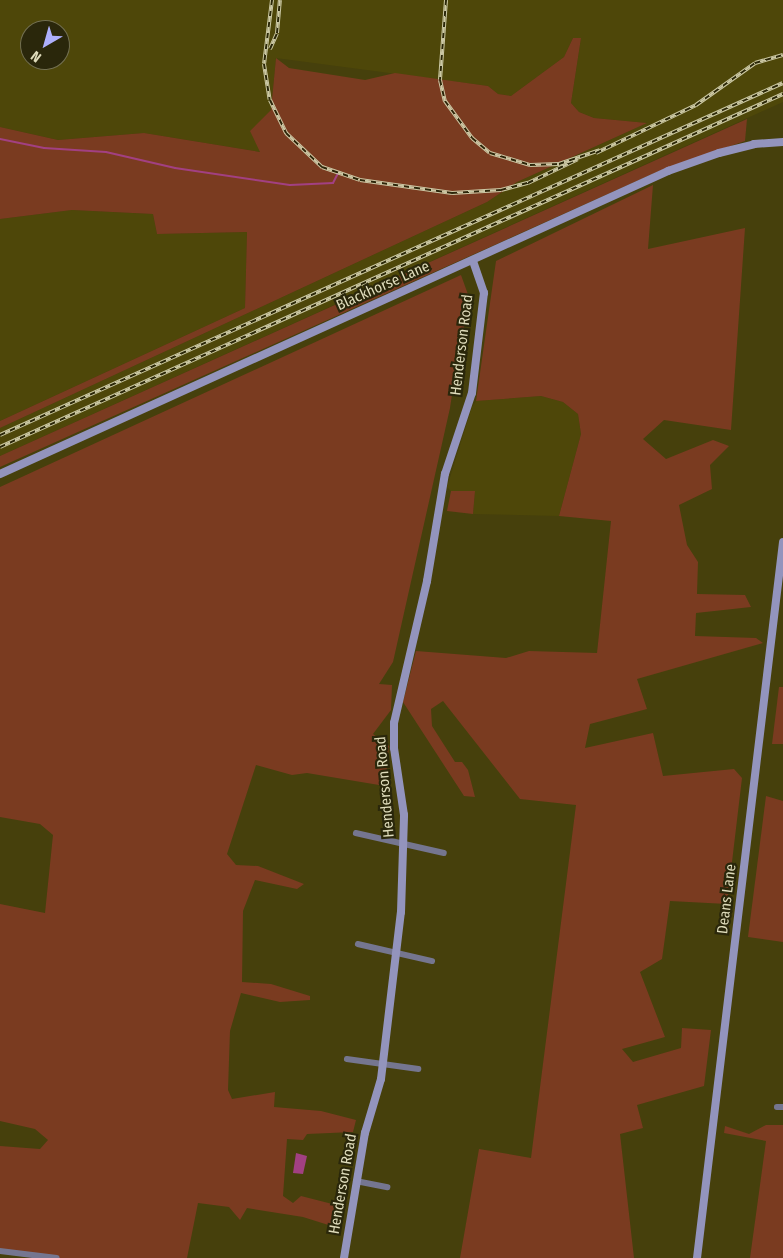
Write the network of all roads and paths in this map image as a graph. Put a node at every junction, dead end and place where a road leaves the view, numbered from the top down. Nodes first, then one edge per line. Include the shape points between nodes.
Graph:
1 (783, 142) edge
2 (473, 261) junction
3 (0, 474) edge
4 (783, 542) edge
5 (356, 833) dead end
6 (404, 844) junction
7 (444, 853) dead end
8 (358, 944) dead end
9 (397, 953) junction
10 (432, 961) dead end
11 (347, 1059) dead end
12 (383, 1064) junction
13 (418, 1069) dead end
14 (356, 1181) junction
15 (387, 1187) dead end
16 (0, 1251) edge
17 (28, 1256) edge
18 (57, 1258) edge
19 (344, 1258) edge
20 (697, 1258) edge

1 - 2 street, Blackhorse Lane via 736,149 668,171
2 - 3 street, Blackhorse Lane
2 - 6 street, Henderson Road via 484,292 472,393 445,474 427,580 393,730
4 - 20 street, Deans Lane
5 - 6 street
6 - 7 street
6 - 9 street, Henderson Road via 404,889
8 - 9 street
9 - 10 street
9 - 12 street, Henderson Road
11 - 12 street
12 - 13 street
12 - 14 street, Henderson Road
14 - 15 street
14 - 19 street, Henderson Road
16 - 17 street
17 - 18 street

